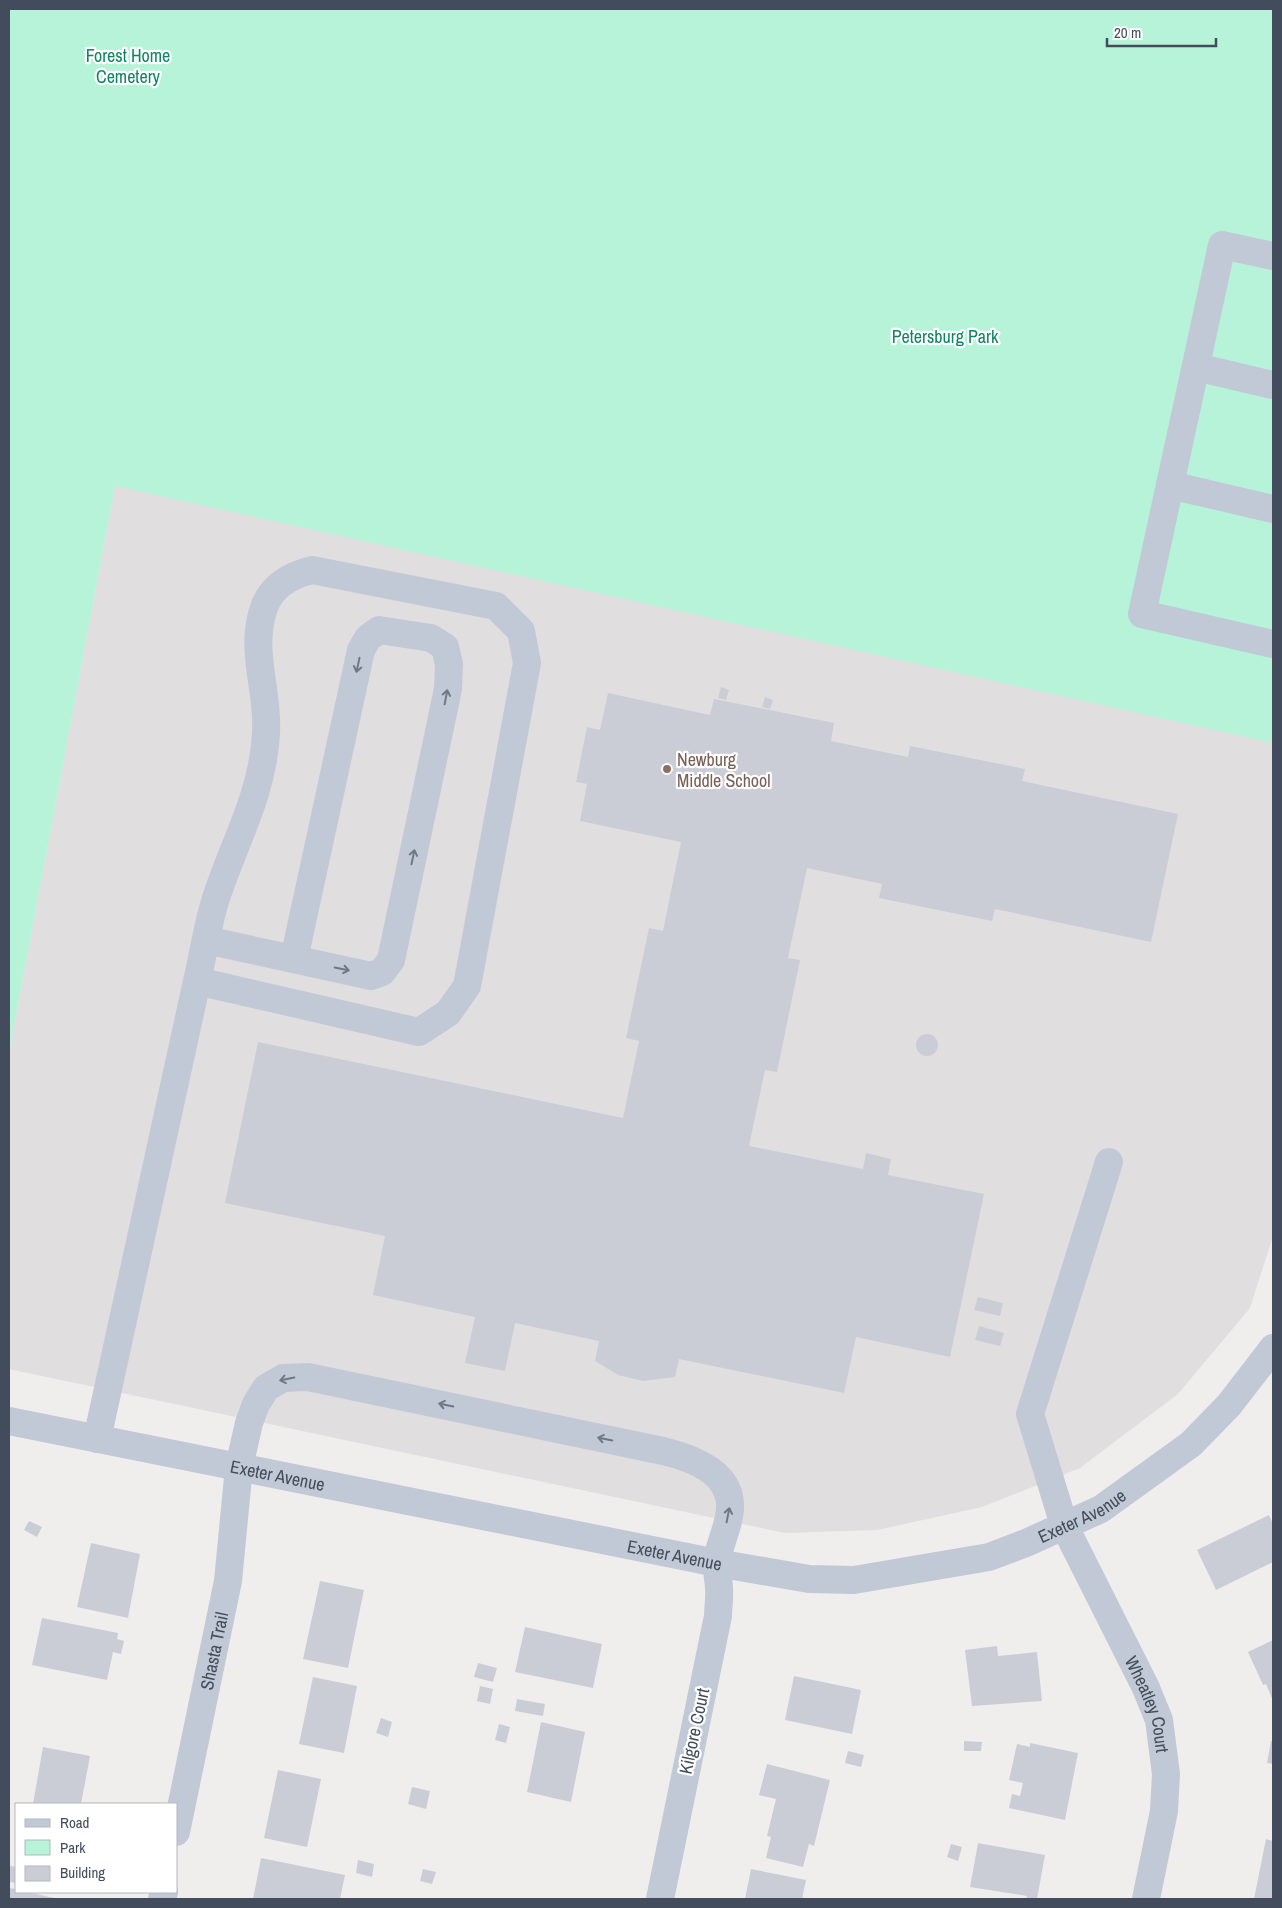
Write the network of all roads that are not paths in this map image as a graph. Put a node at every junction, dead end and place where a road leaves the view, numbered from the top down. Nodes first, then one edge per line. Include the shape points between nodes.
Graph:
1 (1273, 256) edge
2 (1196, 367) junction
3 (1273, 385) edge
4 (1170, 485) junction
5 (1273, 509) edge
6 (1273, 644) edge
7 (206, 940) junction
8 (294, 959) junction
9 (197, 981) junction
10 (1110, 1162) dead end
11 (1273, 1348) edge
12 (9, 1421) edge
13 (97, 1438) junction
14 (239, 1468) junction
15 (1064, 1525) junction
16 (717, 1563) junction
17 (178, 1822) edge
18 (660, 1899) edge
19 (1146, 1899) edge

1 - 2 street via 1222,245
2 - 3 street
2 - 4 street
4 - 5 street
4 - 6 street via 1142,614
7 - 8 street
7 - 9 street
7 - 9 street via 218,893 256,796 266,732 258,628 266,603 277,587 294,575 312,570 496,606 521,631 527,663 467,986 448,1013 420,1032
8 -> 8 street via 371,976 382,972 391,960 448,689 449,664 445,647 431,638 379,630 368,638 362,650
9 - 13 street
10 - 15 street, Wheatley Court via 1030,1414
11 - 15 street, Exeter Avenue via 1229,1405 1191,1444 1101,1509
12 - 13 street, Exeter Avenue
13 - 14 street, Exeter Avenue
14 - 16 street, Exeter Avenue
16 -> 14 street, Shasta Trail via 730,1509 727,1490 703,1465 684,1456 308,1376 283,1378 266,1388 251,1417
14 - 17 street, Shasta Trail via 228,1580
15 - 16 street, Exeter Avenue via 988,1557 854,1580 809,1579
15 - 19 street, Wheatley Court via 1159,1720 1166,1774 1164,1811
16 - 18 street, Kilgore Court via 718,1616

